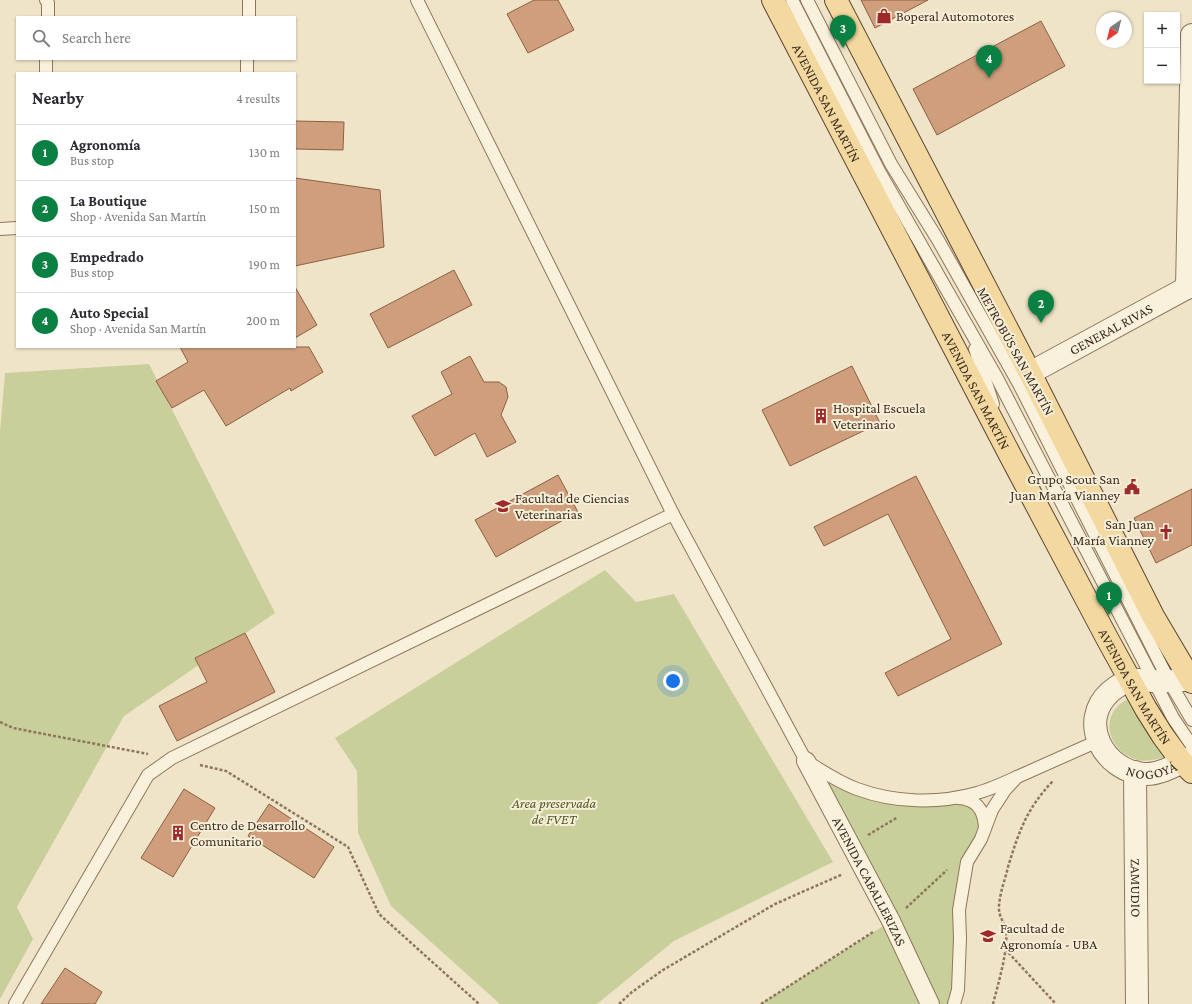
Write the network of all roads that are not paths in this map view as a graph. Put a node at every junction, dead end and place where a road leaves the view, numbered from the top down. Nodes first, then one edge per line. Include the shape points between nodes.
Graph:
1 (46, 0) edge
2 (249, 0) edge
3 (417, 0) edge
4 (773, 0) edge
5 (792, 0) edge
6 (807, 0) edge
7 (836, 0) edge
8 (48, 16) edge
9 (249, 16) edge
10 (1192, 35) edge
11 (46, 60) edge
12 (247, 60) edge
13 (46, 72) edge
14 (247, 72) edge
15 (16, 228) edge
16 (0, 229) edge
17 (1189, 286) edge
18 (967, 325) junction
19 (1030, 373) junction
20 (1010, 455) junction
21 (673, 514) junction
22 (1131, 680) junction
23 (1180, 681) edge
24 (1192, 720) edge
25 (1089, 746) junction
26 (1190, 759) edge
27 (806, 761) junction
28 (1134, 772) junction
29 (1017, 777) junction
30 (957, 798) junction
31 (985, 829) junction
32 (15, 1004) edge
33 (930, 1004) edge
34 (954, 1004) edge
35 (1137, 1004) edge

1 - 8 lane
2 - 9 lane
3 - 21 lane
4 - 20 main road, AVENIDA SAN MARTÍN
5 - 18 lane, METROBÚS SAN MARTÍN via 879,171
6 - 23 lane, METROBÚS SAN MARTÍN via 891,164 938,240 1019,384
7 - 19 main road
10 - 17 street
11 - 13 lane
12 - 14 lane
15 - 16 lane
17 - 19 street, GENERAL RIVAS
18 - 20 lane, METROBÚS SAN MARTÍN
18 - 23 lane, METROBÚS SAN MARTÍN
19 - 23 main road via 1153,616
20 - 22 main road, AVENIDA SAN MARTÍN
21 - 27 lane
21 - 32 lane via 172,758 148,775
22 - 23 street
22 - 25 street via 1115,688 1101,704
22 - 26 main road, AVENIDA SAN MARTÍN via 1163,736
23 - 24 lane, METROBÚS SAN MARTÍN
23 - 26 lane, METROBÚS SAN MARTÍN via 1173,718
25 - 28 street, NOGOYÁ
25 - 29 lane
26 - 28 street, NOGOYÁ via 1166,770 1145,774
27 - 30 lane via 856,789 885,797 910,800
27 - 33 street, AVENIDA CABALLERIZAS via 891,921
28 - 35 street, ZAMUDIO
29 - 30 lane via 978,793
29 - 31 lane via 992,810
30 - 31 lane via 965,798 977,806 982,812
31 - 34 lane via 966,862 959,910 958,990

